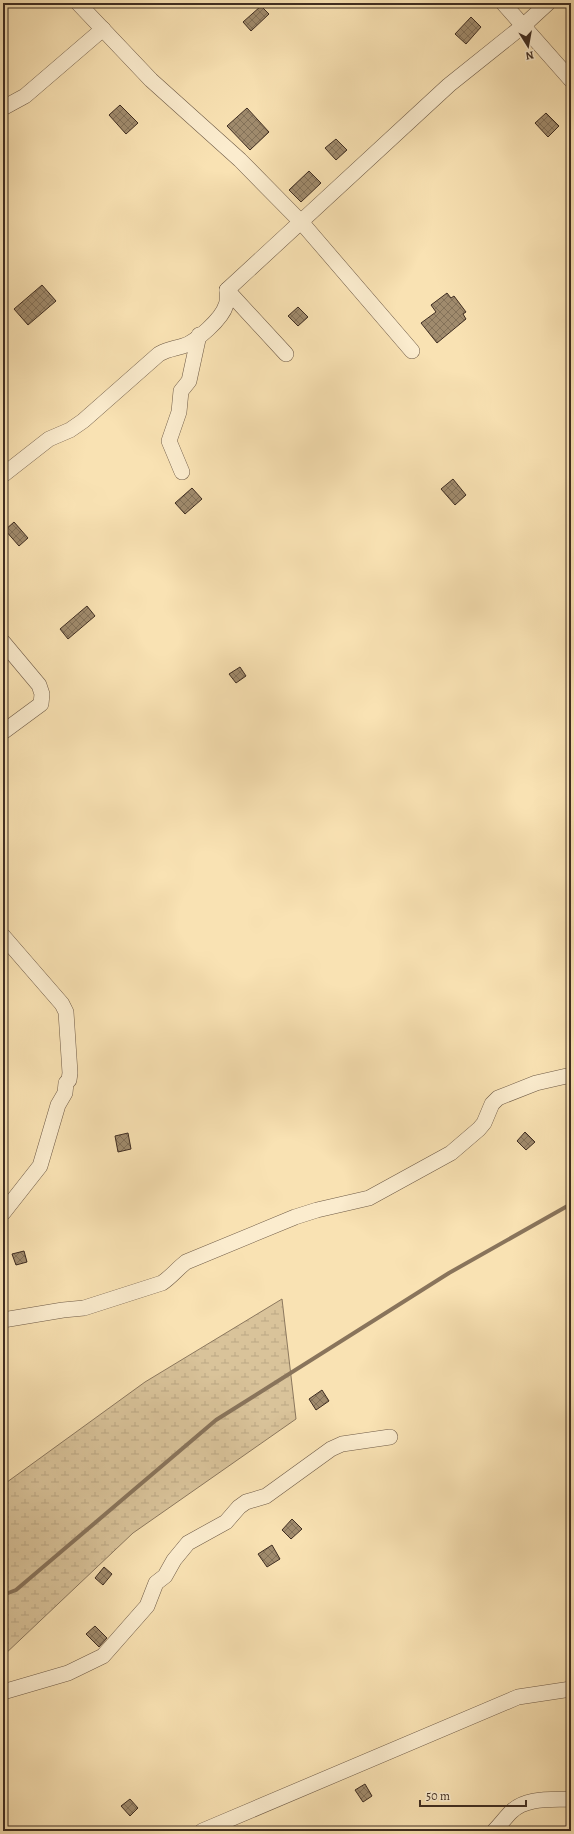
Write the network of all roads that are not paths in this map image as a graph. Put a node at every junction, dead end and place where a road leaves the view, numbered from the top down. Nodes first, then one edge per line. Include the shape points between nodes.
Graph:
1 (78, 3) edge
2 (503, 3) edge
3 (548, 3) edge
4 (524, 25) junction
5 (103, 29) junction
6 (571, 80) edge
7 (3, 108) edge
8 (302, 223) junction
9 (228, 290) junction
10 (199, 335) junction
11 (412, 351) dead end
12 (286, 354) dead end
13 (182, 472) dead end
14 (3, 475) edge
15 (3, 642) edge
16 (3, 732) edge
17 (3, 936) edge
18 (571, 1075) edge
19 (3, 1213) edge
20 (3, 1320) edge
21 (390, 1437) dead end
22 (571, 1689) edge
23 (3, 1692) edge
24 (571, 1799) edge
25 (202, 1831) edge
26 (494, 1831) edge

1 - 5 street
2 - 4 street
3 - 4 street
4 - 6 street
4 - 8 street via 449,85
5 - 7 street via 25,96
5 - 8 street via 151,80 240,160
8 - 9 street
8 - 11 street
9 - 10 street via 226,305 220,317
9 - 12 street
10 - 13 street via 189,381 181,391 169,441
10 - 14 street via 183,346 172,347 159,354 83,421 70,430 49,438
15 - 16 street via 39,685 42,694 41,704
17 - 19 street via 62,1004 66,1012 70,1073 40,1166
18 - 20 street via 536,1083 498,1098 479,1129 451,1153 369,1198 316,1210 215,1250 186,1262 171,1278 162,1283 84,1308
21 - 23 street via 342,1444 331,1449 266,1496 246,1502 226,1522 188,1543 179,1552 165,1576 156,1583 147,1606 103,1656 68,1673
22 - 25 street via 518,1697
24 - 26 street via 521,1804 511,1811

